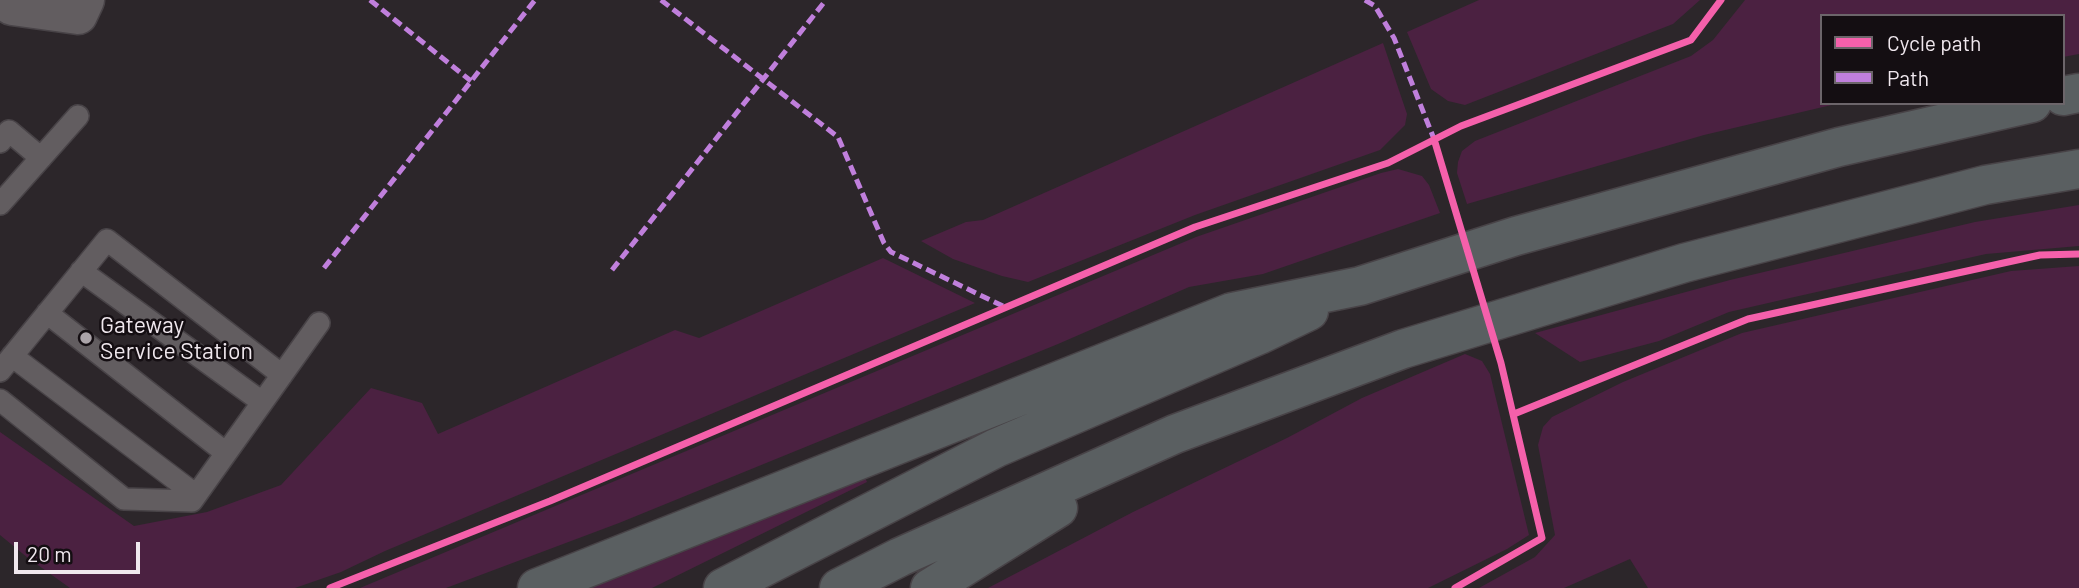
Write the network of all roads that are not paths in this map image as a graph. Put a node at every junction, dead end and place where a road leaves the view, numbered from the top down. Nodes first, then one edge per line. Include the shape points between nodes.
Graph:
1 (5, 0) edge
2 (85, 0) edge
3 (2023, 105) edge
4 (78, 116) dead end
5 (0, 142) edge
6 (41, 158) junction
7 (2079, 169) edge
8 (0, 204) edge
9 (81, 271) junction
10 (1360, 286) junction
11 (47, 313) junction
12 (319, 323) dead end
13 (6, 363) edge
14 (282, 375) junction
15 (0, 400) edge
16 (262, 402) junction
17 (1175, 434) junction
18 (226, 453) junction
19 (196, 495) junction
20 (537, 588) edge
21 (723, 588) edge
22 (839, 588) edge
23 (930, 588) edge

1 - 2 street via 12,6 78,15
3 - 10 highway via 1839,147 1516,236
4 - 6 lane
5 - 6 lane via 9,131
6 - 8 lane
7 - 17 highway via 1985,186 1685,263 1403,349
9 - 11 lane
9 - 14 lane via 107,240
9 - 16 lane
10 - 20 highway via 1232,312
10 - 21 highway via 1259,335 996,447
11 - 13 lane
11 - 18 lane
12 - 14 lane
13 - 19 lane
14 - 16 lane
15 - 19 lane via 124,499 192,501
16 - 18 lane
17 - 22 highway
17 - 23 highway
18 - 19 lane

